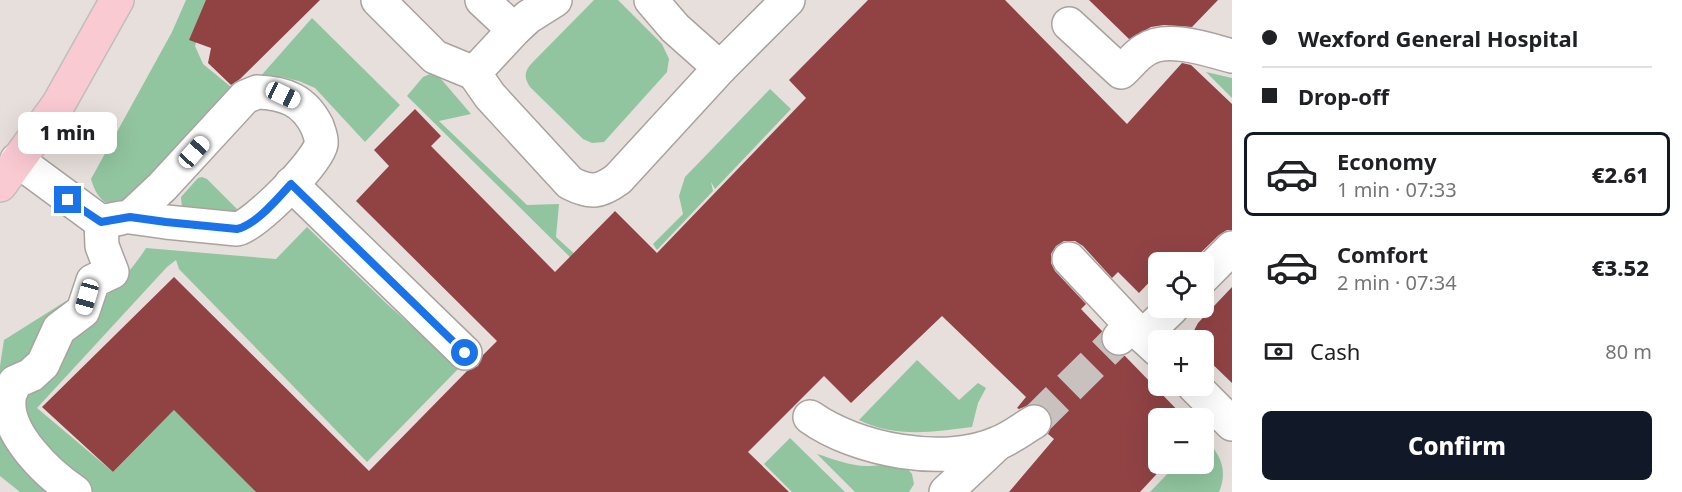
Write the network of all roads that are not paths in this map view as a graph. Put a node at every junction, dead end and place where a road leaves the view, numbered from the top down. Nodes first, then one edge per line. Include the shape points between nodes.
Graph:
1 (117, 0) edge
2 (378, 0) edge
3 (482, 0) edge
4 (555, 0) edge
5 (651, 0) edge
6 (788, 0) edge
7 (1070, 24) dead end
8 (514, 30) junction
9 (1232, 56) edge
10 (720, 68) junction
11 (474, 73) junction
12 (9, 173) edge
13 (291, 184) junction
14 (115, 219) junction
15 (1232, 248) edge
16 (1069, 259) dead end
17 (1214, 266) edge
18 (1160, 318) edge
19 (1138, 337) edge
20 (465, 353) dead end
21 (1204, 396) edge
22 (810, 417) dead end
23 (1034, 422) tunnel mouth
24 (1232, 424) edge
25 (998, 444) junction
26 (75, 492) edge
27 (946, 492) edge

1 - 12 main road via 58,105
2 - 11 lane via 435,57
3 - 8 lane
4 - 8 lane
5 - 10 lane via 675,28
6 - 10 lane
7 - 9 lane via 1121,72 1156,44 1192,46
8 - 11 lane
10 - 11 lane via 618,180 595,190 570,183 490,96
12 - 14 lane
13 - 14 lane via 268,208 237,229
13 - 14 lane via 321,146 320,135 309,111 294,100 256,92 245,97 162,188
13 - 20 lane
14 - 26 lane via 102,246 111,272 93,281 83,311 59,329 43,363 31,375 15,382 8,397 9,413 18,435
15 - 17 lane
16 - 19 lane
18 - 19 lane
21 - 24 lane
22 - 25 lane via 861,443 927,455 961,453
23 - 25 lane
25 - 27 lane

